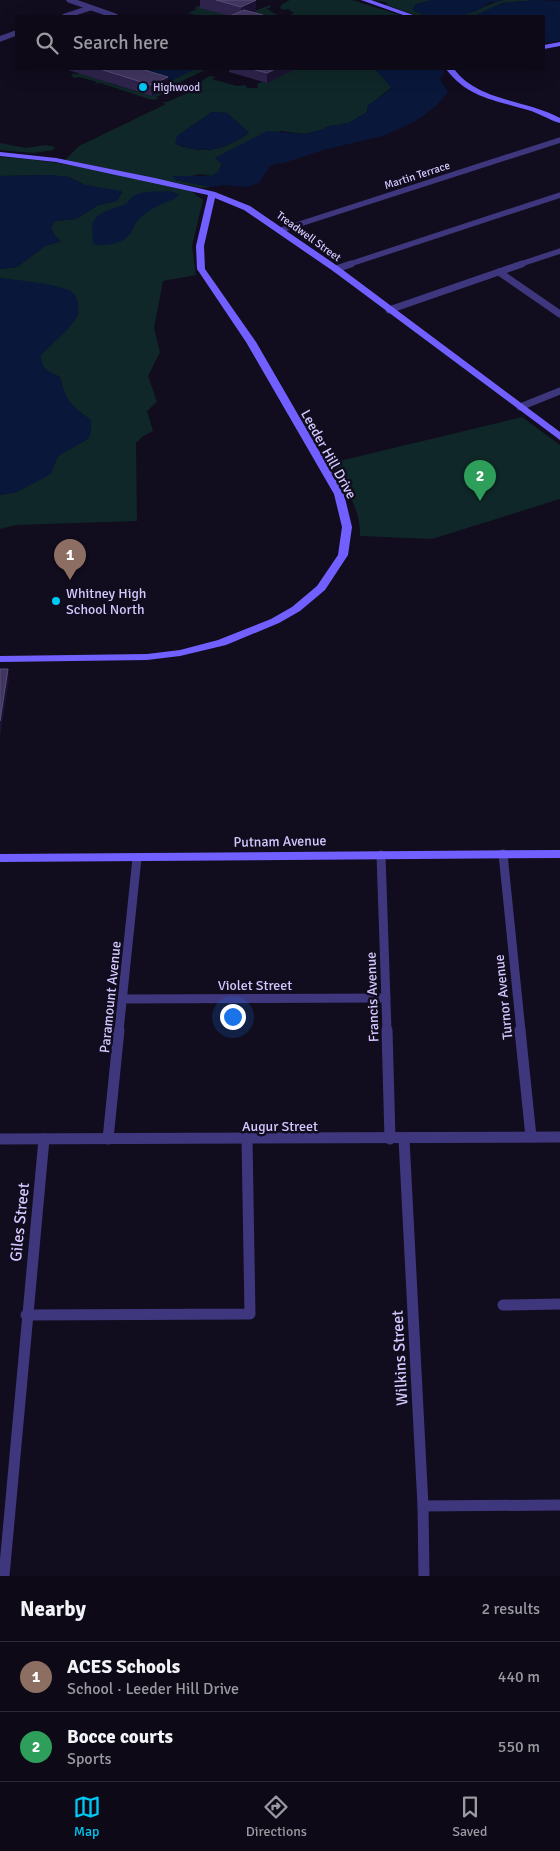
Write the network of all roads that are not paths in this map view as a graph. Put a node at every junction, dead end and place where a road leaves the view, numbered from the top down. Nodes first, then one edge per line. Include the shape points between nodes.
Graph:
1 (69, 0) edge
2 (364, 0) edge
3 (90, 8) junction
4 (68, 15) edge
5 (112, 15) edge
6 (409, 15) edge
7 (15, 33) edge
8 (0, 39) edge
9 (560, 44) edge
10 (545, 47) edge
11 (451, 70) edge
12 (560, 121) edge
13 (560, 140) edge
14 (0, 154) edge
15 (212, 194) junction
16 (560, 195) edge
17 (281, 230) junction
18 (560, 251) edge
19 (336, 269) junction
20 (499, 272) junction
21 (389, 310) junction
22 (560, 314) edge
23 (560, 391) edge
24 (520, 407) junction
25 (560, 437) edge
26 (0, 660) edge
27 (502, 854) junction
28 (560, 854) edge
29 (381, 855) junction
30 (0, 858) edge
31 (137, 858) junction
32 (386, 998) junction
33 (124, 999) junction
34 (560, 1137) edge
35 (531, 1138) junction
36 (0, 1139) edge
37 (44, 1139) junction
38 (108, 1139) junction
39 (390, 1139) junction
40 (404, 1139) junction
41 (247, 1140) junction
42 (560, 1304) edge
43 (503, 1305) dead end
44 (250, 1314) joint
45 (26, 1315) junction
46 (560, 1505) edge
47 (423, 1506) junction
48 (4, 1576) edge
49 (424, 1576) edge

1 - 3 street
2 - 6 street
3 - 4 street
3 - 5 street
7 - 8 street
9 - 10 street
11 - 12 street via 456,80 470,89 545,113
13 - 17 street, Martin Terrace
14 - 15 street, Treadwell Street via 56,160
15 - 17 street, Treadwell Street via 247,208
15 - 26 street, Leeder Hill Drive via 200,246 201,269 251,342 339,494 347,527 343,555 321,588 296,609 222,644 147,657
16 - 19 street
17 - 19 street, Treadwell Street
18 - 20 street
19 - 21 street, Treadwell Street
20 - 21 street
20 - 22 street
21 - 24 street, Treadwell Street
23 - 24 street
24 - 25 street, Treadwell Street
27 - 28 street, Putnam Avenue
27 - 29 street, Putnam Avenue
27 - 35 street, Turnor Avenue
29 - 31 street, Putnam Avenue
29 - 32 street, Francis Avenue
30 - 31 street, Putnam Avenue
31 - 33 street, Paramount Avenue
32 - 33 street, Violet Street
32 - 39 street, Francis Avenue
33 - 38 street, Paramount Avenue
34 - 35 street, Augur Street
35 - 40 street, Augur Street
36 - 37 street, Augur Street
37 - 38 street, Augur Street
37 - 45 street, Giles Street
38 - 41 street, Augur Street
39 - 40 street, Augur Street
39 - 41 street, Augur Street
40 - 47 street, Wilkins Street
41 - 44 street
42 - 43 street
44 - 45 street
45 - 48 street, Giles Street
46 - 47 street
47 - 49 street, Wilkins Street

